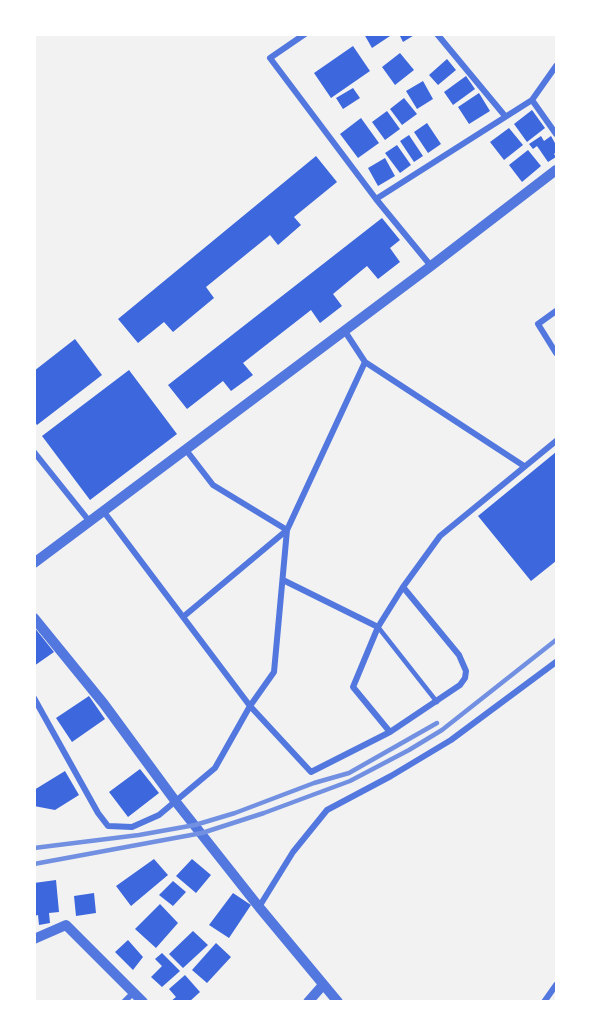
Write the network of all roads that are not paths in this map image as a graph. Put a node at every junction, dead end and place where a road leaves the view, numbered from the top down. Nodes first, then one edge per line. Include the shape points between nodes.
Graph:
1 (305, 34) edge
2 (436, 34) edge
3 (556, 66) edge
4 (532, 100) junction
5 (505, 116) junction
6 (556, 134) edge
7 (556, 170) edge
8 (376, 199) junction
9 (431, 266) junction
10 (556, 311) edge
11 (344, 330) junction
12 (556, 353) edge
13 (365, 362) junction
14 (556, 441) edge
15 (186, 450) junction
16 (34, 452) edge
17 (524, 466) junction
18 (104, 512) junction
19 (90, 522) junction
20 (287, 530) junction
21 (34, 563) edge
22 (283, 580) junction
23 (403, 587) junction
24 (34, 618) edge
25 (183, 618) junction
26 (378, 627) junction
27 (556, 662) edge
28 (34, 698) edge
29 (437, 702) junction
30 (250, 706) junction
31 (390, 732) junction
32 (176, 802) junction
33 (259, 907) junction
34 (34, 939) edge
35 (323, 985) junction
36 (556, 985) edge
37 (134, 992) junction
38 (124, 1002) edge
39 (143, 1002) edge
40 (308, 1002) edge
41 (338, 1002) edge
42 (544, 1002) edge

1 - 8 street via 270,58
2 - 5 street
3 - 4 street
4 - 5 street
4 - 6 street
5 - 8 street
7 - 9 street
8 - 9 street
9 - 11 street
10 - 12 street via 538,324
11 - 13 street
11 - 15 street
13 - 17 street
13 - 20 street
14 - 17 street
15 - 18 street
15 - 20 street via 213,485
16 - 19 street
17 - 23 street via 440,536
18 - 19 street
18 - 25 street
19 - 21 street
20 - 22 street
20 - 25 street
22 - 26 street
22 - 30 street via 274,672
23 - 26 street
23 - 29 street via 459,656 466,671 460,685
24 - 32 street
25 - 30 street
26 - 29 lane
26 - 31 street via 353,687
27 - 33 street via 451,740 327,810 293,852
28 - 32 street via 108,826 132,827
29 - 31 street
30 - 31 street via 311,772
30 - 32 street via 215,768
32 - 33 street
33 - 35 street
34 - 37 street via 66,925
35 - 40 street
35 - 41 street
36 - 42 street
37 - 38 street
37 - 39 street

